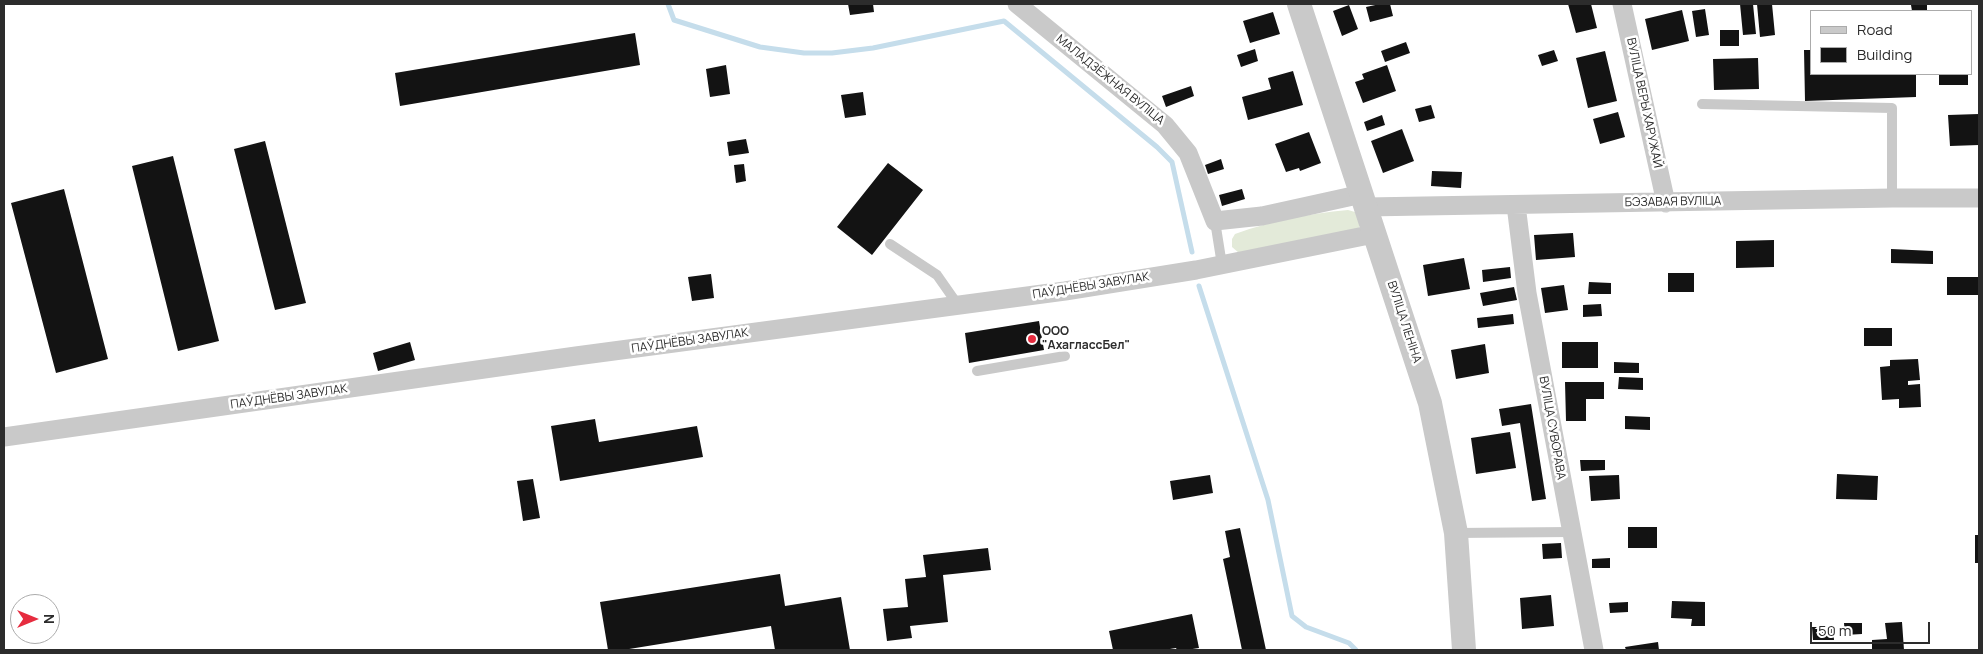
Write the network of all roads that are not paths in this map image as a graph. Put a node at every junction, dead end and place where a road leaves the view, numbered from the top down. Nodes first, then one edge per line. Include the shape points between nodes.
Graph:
1 (1017, 4) edge
2 (1299, 4) edge
3 (1622, 4) edge
4 (1702, 104) dead end
5 (1892, 198) junction
6 (1979, 198) edge
7 (1364, 200) junction
8 (1666, 203) junction
9 (1516, 205) junction
10 (1215, 221) junction
11 (1374, 234) junction
12 (890, 244) dead end
13 (1222, 265) junction
14 (958, 305) junction
15 (1065, 356) dead end
16 (977, 371) dead end
17 (4, 437) edge
18 (1570, 532) junction
19 (1456, 533) junction
20 (1464, 650) edge
21 (1594, 650) edge

1 - 10 street, МАЛАДЗЁЖНАЯ ВУЛІЦА via 1164,125 1188,153
2 - 7 street, ВУЛІЦА ЛЕНІНА
3 - 8 street, ВУЛІЦА ВЕРЫ ХАРУЖАЙ
4 - 5 lane via 1892,108
5 - 6 street, БЭЗАВАЯ ВУЛІЦА
5 - 8 street, БЭЗАВАЯ ВУЛІЦА
7 - 9 street, БЭЗАВАЯ ВУЛІЦА
7 - 10 street
7 - 11 street, ВУЛІЦА ЛЕНІНА
8 - 9 street, БЭЗАВАЯ ВУЛІЦА
9 - 18 street, ВУЛІЦА СУВОРАВА via 1527,293
10 - 13 lane
11 - 13 street, ПАЎДНЁВЫ ЗАВУЛАК
11 - 19 street, ВУЛІЦА ЛЕНІНА via 1430,402
12 - 14 lane via 937,275
13 - 14 street, ПАЎДНЁВЫ ЗАВУЛАК
14 - 17 street, ПАЎДНЁВЫ ЗАВУЛАК
15 - 16 lane
18 - 19 lane
18 - 21 street, ВУЛІЦА СУВОРАВА
19 - 20 street, ВУЛІЦА ЛЕНІНА

